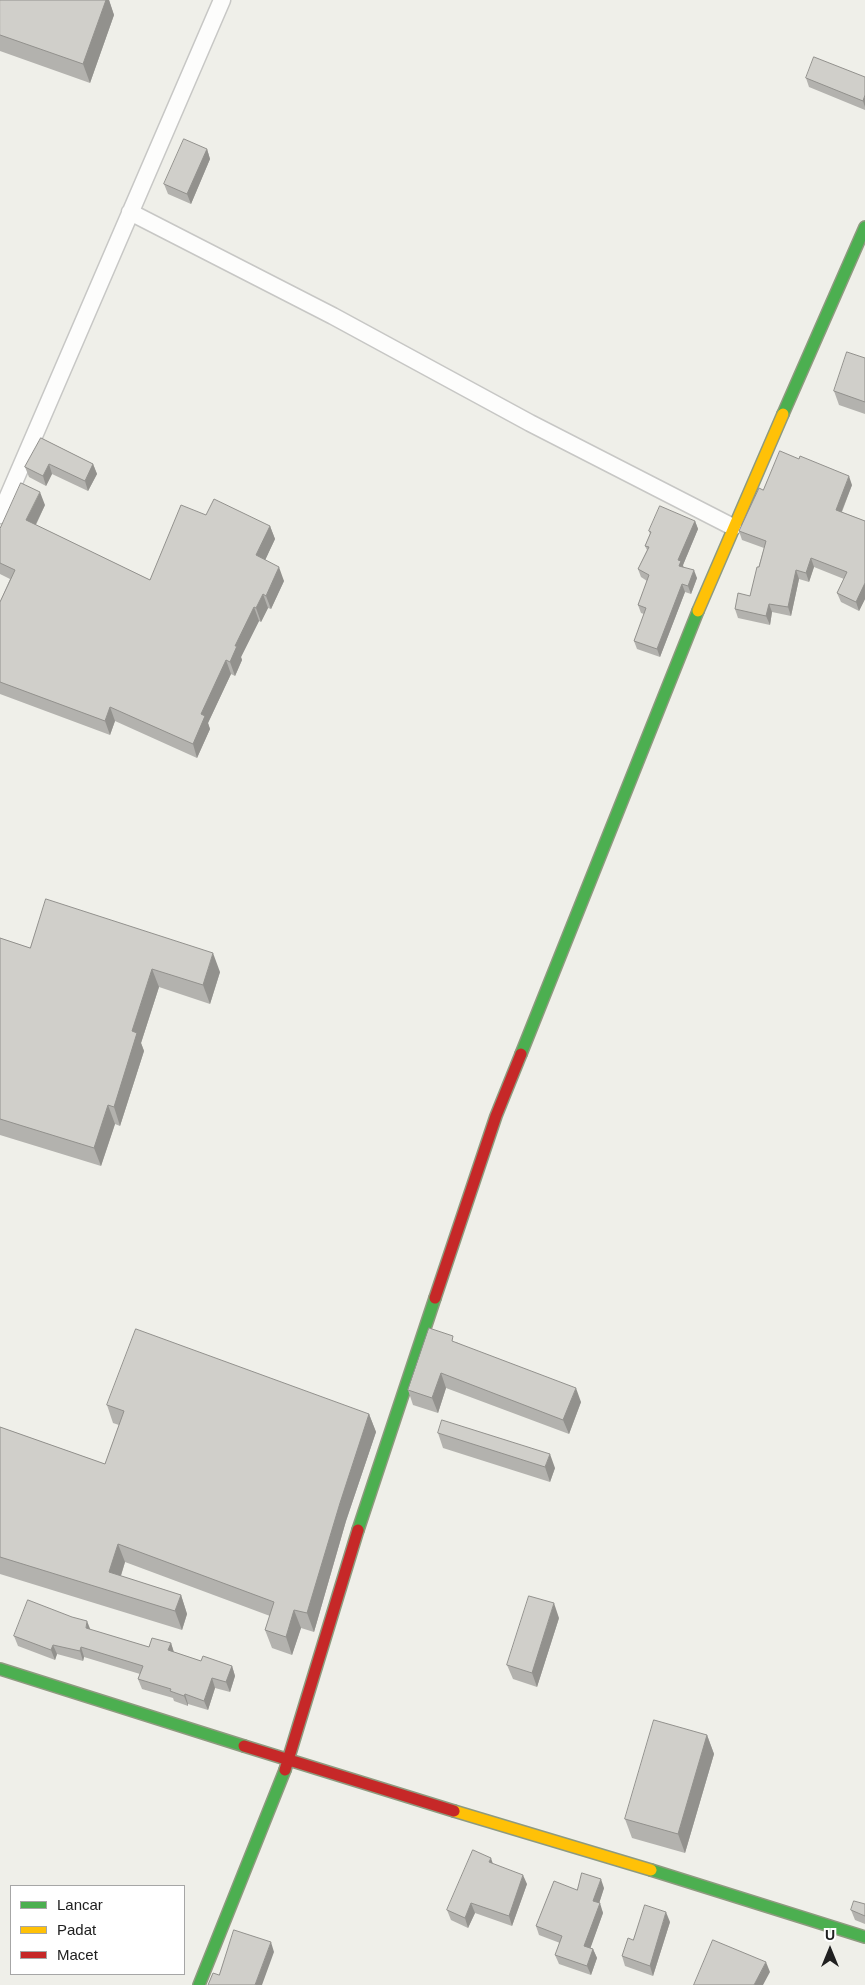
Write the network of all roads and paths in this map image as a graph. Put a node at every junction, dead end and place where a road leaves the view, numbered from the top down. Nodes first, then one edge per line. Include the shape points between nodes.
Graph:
1 (222, 0) edge
2 (130, 212) junction
3 (865, 227) edge
4 (0, 515) edge
5 (734, 527) junction
6 (0, 1669) edge
7 (288, 1760) junction
8 (865, 1937) edge
9 (199, 1985) edge

1 - 2 street
2 - 4 street
2 - 5 street
3 - 5 street
5 - 7 street via 496,1116 359,1525
6 - 7 street
7 - 8 street
7 - 9 street

